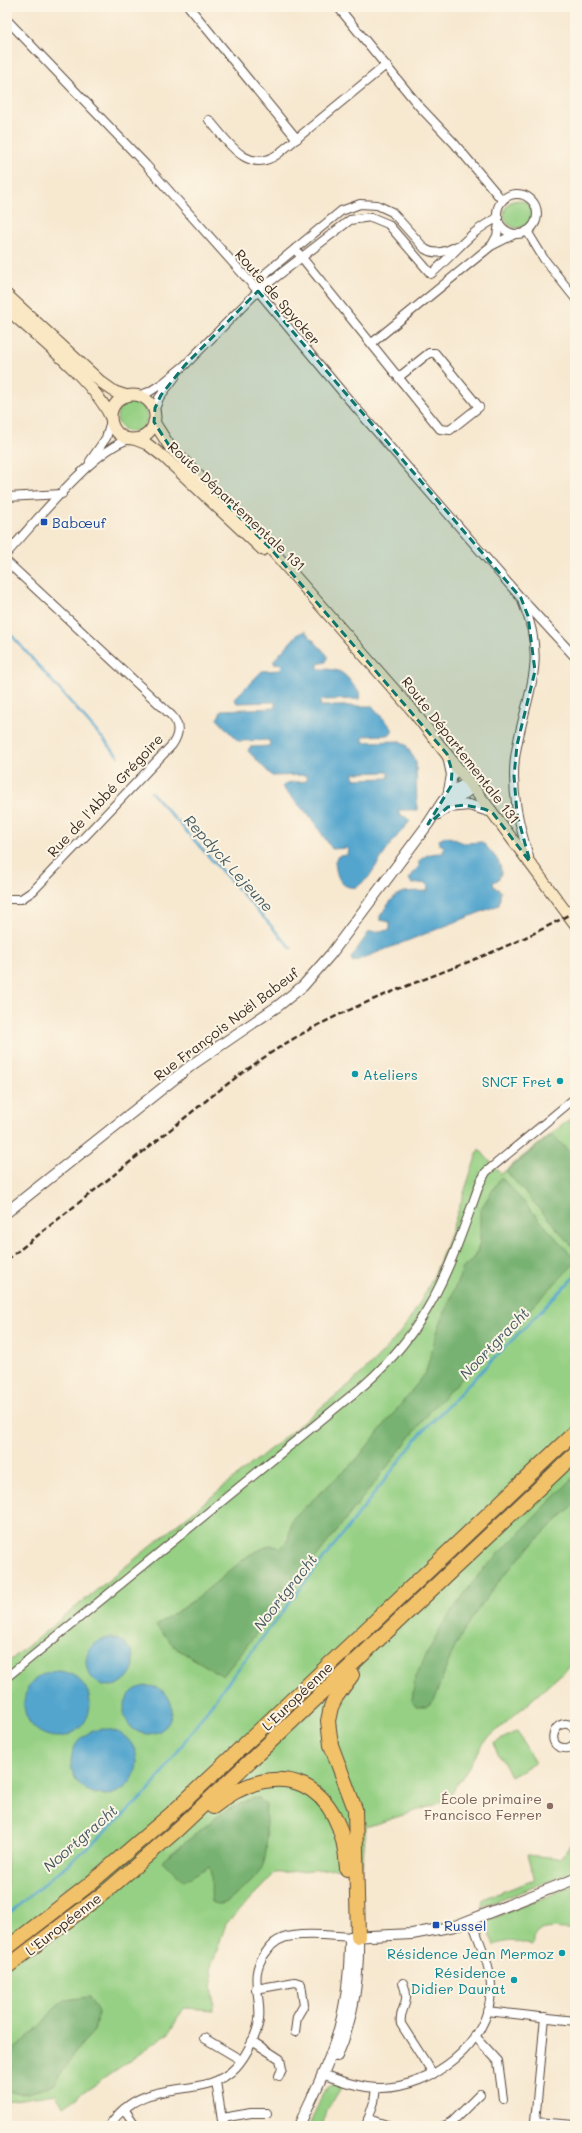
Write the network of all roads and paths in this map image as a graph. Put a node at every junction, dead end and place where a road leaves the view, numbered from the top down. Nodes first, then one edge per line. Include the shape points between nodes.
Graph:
1 (189, 7) edge
2 (338, 7) edge
3 (7, 20) edge
4 (386, 65) junction
5 (209, 120) dead end
6 (297, 139) junction
7 (502, 200) junction
8 (498, 221) junction
9 (527, 231) junction
10 (516, 234) junction
11 (461, 244) junction
12 (492, 246) junction
13 (295, 249) junction
14 (302, 257) junction
15 (258, 291) junction
16 (7, 295) edge
17 (575, 298) edge
18 (7, 309) edge
19 (372, 343) junction
20 (185, 365) junction
21 (399, 377) junction
22 (132, 396) junction
23 (154, 417) junction
24 (111, 419) junction
25 (132, 439) junction
26 (83, 471) junction
27 (62, 494) junction
28 (7, 497) edge
29 (7, 553) edge
30 (7, 562) edge
31 (521, 598) junction
32 (315, 600) junction
33 (575, 657) edge
34 (447, 754) junction
35 (471, 785) junction
36 (448, 796) junction
37 (443, 809) junction
38 (492, 812) junction
39 (428, 824) junction
40 (530, 862) junction
41 (7, 899) edge
42 (575, 924) edge
43 (575, 1098) edge
44 (7, 1212) edge
45 (575, 1432) edge
46 (575, 1455) edge
47 (448, 1575) junction
48 (7, 1677) edge
49 (575, 1729) edge
50 (575, 1743) edge
51 (575, 1879) edge
52 (120, 1880) junction
53 (67, 1921) junction
54 (472, 1921) junction
55 (354, 1937) junction
56 (7, 1948) edge
57 (7, 1967) edge
58 (7, 1976) edge
59 (403, 1983) dead end
60 (256, 1989) junction
61 (487, 2012) junction
62 (545, 2017) junction
63 (575, 2021) edge
64 (295, 2032) dead end
65 (475, 2036) junction
66 (204, 2038) dead end
67 (252, 2041) junction
68 (241, 2060) junction
69 (433, 2074) junction
70 (325, 2075) junction
71 (279, 2076) dead end
72 (216, 2082) junction
73 (376, 2088) junction
74 (480, 2094) dead end
75 (502, 2099) dead end
76 (124, 2109) junction
77 (267, 2113) dead end
78 (223, 2122) edge
79 (367, 2123) edge
80 (536, 2124) edge
81 (575, 2125) edge
82 (109, 2126) edge
83 (136, 2126) edge
84 (298, 2126) edge
85 (306, 2126) edge
86 (390, 2126) edge
87 (444, 2126) edge

1 - 6 street
2 - 4 street
3 - 15 street, Route de Spycker via 136,154
4 - 6 street
4 - 7 street
5 - 6 street via 252,162 272,158
7 - 8 street via 497,210
7 - 9 street via 518,193 533,201 537,209 537,218
8 - 10 street via 505,230
8 - 11 street via 484,225
8 - 12 street via 497,236
9 - 10 street
9 - 17 street via 544,260
10 - 12 street
11 - 13 street via 445,251 430,252 395,214 381,206 365,204 341,211
11 - 14 street via 431,274 392,226 376,218 362,217 347,221
12 - 19 street
13 - 14 street
13 - 15 street via 265,274
14 - 15 street
14 - 19 street
15 - 20 street
15 - 31 street, Route de Spycker
16 - 22 main road via 101,382 115,392
18 - 24 main road via 91,388
19 - 21 street
20 - 22 street via 156,388
20 - 23 street via 159,398
21 - 21 street via 410,394 442,430 450,430 478,407 433,352
22 - 23 main road via 148,401
22 - 24 main road via 116,402
23 - 25 main road via 147,434
23 - 32 main road, Route Départementale 131 via 170,447 265,542
24 - 25 main road via 116,433
24 - 26 street via 106,438
25 - 26 street via 112,447
25 - 32 main road, Route Départementale 131 via 147,444 164,456
26 - 27 street
27 - 28 street
27 - 29 street
30 - 41 street, Rue de l'Abbé Grégoire via 172,716 178,729 172,745 33,891 21,899
31 - 33 street, Route de Spycker
31 - 40 street, Route de Spycker via 530,622 535,666 516,752 514,789 518,820
32 - 34 main road, Route Départementale 131
34 - 35 main road, Route Départementale 131
34 - 36 street, Rue François Noël Babeuf via 452,775
35 - 36 street, Rue François Noël Babeuf
35 - 37 street, Rue François Noël Babeuf
35 - 38 main road, Route Départementale 131
36 - 39 street, Rue François Noël Babeuf
37 - 38 street via 464,805
37 - 39 street, Rue François Noël Babeuf
38 - 40 main road, Route Départementale 131
39 - 44 street, Rue François Noël Babeuf via 331,954 303,986 193,1064
40 - 42 main road, Route Départementale 131
43 - 48 street via 486,1172 433,1301 408,1339 386,1365 364,1386
45 - 56 highway, L'Européenne via 171,1814 86,1887
46 - 47 highway, L'Européenne
47 - 52 highway, L'Européenne via 232,1780
47 - 55 highway via 349,1679 336,1697 330,1712 330,1739 355,1809
49 - 50 street via 567,1724 560,1725 555,1729 553,1736 556,1744 562,1748 569,1748
51 - 54 street
52 - 53 highway, L'Européenne
52 - 55 highway via 177,1839 212,1807 233,1793 265,1780 295,1782 310,1788 325,1801 342,1830
53 - 57 highway, L'Européenne
53 - 58 highway
54 - 55 street via 424,1933
54 - 61 street via 490,1978 491,1995
55 - 60 street via 298,1935 278,1941 267,1950 258,1964
55 - 70 street via 359,1969 354,2004 346,2035
59 - 69 street via 407,1999 400,2016 401,2024
60 - 64 street via 295,1982 301,1984 304,2006 297,2017
60 - 67 street via 259,2020
61 - 62 street
61 - 65 street
62 - 63 street
62 - 80 street
65 - 69 street via 460,2055
65 - 75 street via 497,2058
66 - 68 street
67 - 68 street
67 - 71 street via 280,2059 282,2069
68 - 72 street via 228,2075
69 - 73 street via 402,2086
70 - 73 street
70 - 84 street
70 - 85 street
72 - 76 street via 156,2092
72 - 78 street
73 - 79 street
74 - 87 street via 452,2122
76 - 82 street
76 - 83 street
77 - 78 street via 251,2113
79 - 86 street
80 - 81 street

